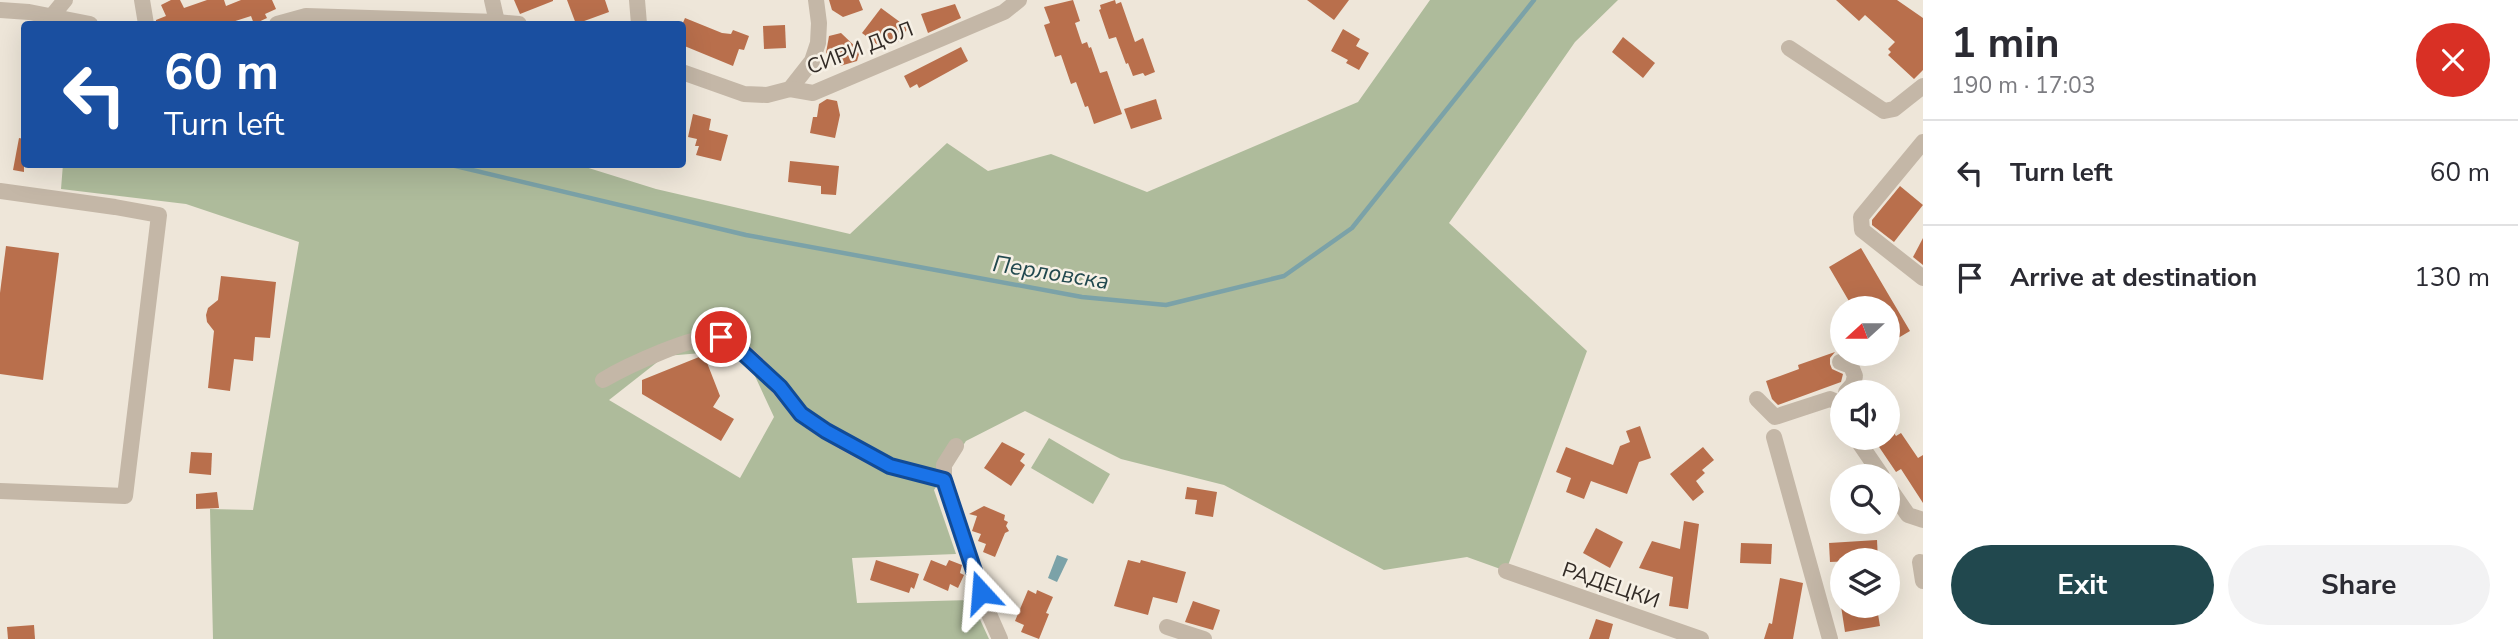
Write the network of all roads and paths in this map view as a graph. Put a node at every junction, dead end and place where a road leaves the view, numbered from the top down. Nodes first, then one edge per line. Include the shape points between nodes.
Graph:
1 (65, 0) edge
2 (142, 0) edge
3 (492, 0) edge
4 (637, 0) edge
5 (816, 0) edge
6 (1019, 0) edge
7 (306, 8) edge
8 (0, 10) edge
9 (51, 17) junction
10 (73, 21) edge
11 (146, 21) edge
12 (282, 21) edge
13 (482, 21) edge
14 (496, 21) edge
15 (639, 21) edge
16 (1789, 48) dead end
17 (686, 73) edge
18 (1923, 86) edge
19 (790, 89) junction
20 (1923, 142) edge
21 (0, 191) edge
22 (1923, 278) edge
23 (603, 380) dead end
24 (1757, 399) dead end
25 (1830, 399) edge
26 (1774, 437) dead end
27 (956, 446) dead end
28 (944, 480) junction
29 (0, 491) edge
30 (1900, 503) edge
31 (1923, 520) edge
32 (1920, 562) dead end
33 (1506, 571) dead end
34 (1923, 582) edge
35 (1167, 627) dead end
36 (1000, 639) edge
37 (1204, 639) edge
38 (1701, 639) edge
39 (1830, 639) edge

1 - 9 street
2 - 11 street
3 - 14 street
4 - 15 street
5 - 19 street via 818,43 812,61
6 - 19 street, СИРИ ДОЛ via 1004,12 813,93
7 - 12 street
7 - 13 street
8 - 9 street
9 - 10 street
16 - 18 street via 1884,111 1894,109
17 - 19 street, СИРИ ДОЛ via 744,94
20 - 22 street via 1861,217 1862,230
21 - 29 street via 159,215 125,496
23 - 28 street via 623,367 700,338 721,337 780,387 801,414 826,431 890,466
24 - 25 street via 1775,417
26 - 39 street
27 - 28 street via 944,465
28 - 36 street
30 - 31 street via 1908,515
32 - 34 street
33 - 38 street, РАДЕЦКИ
35 - 37 street

